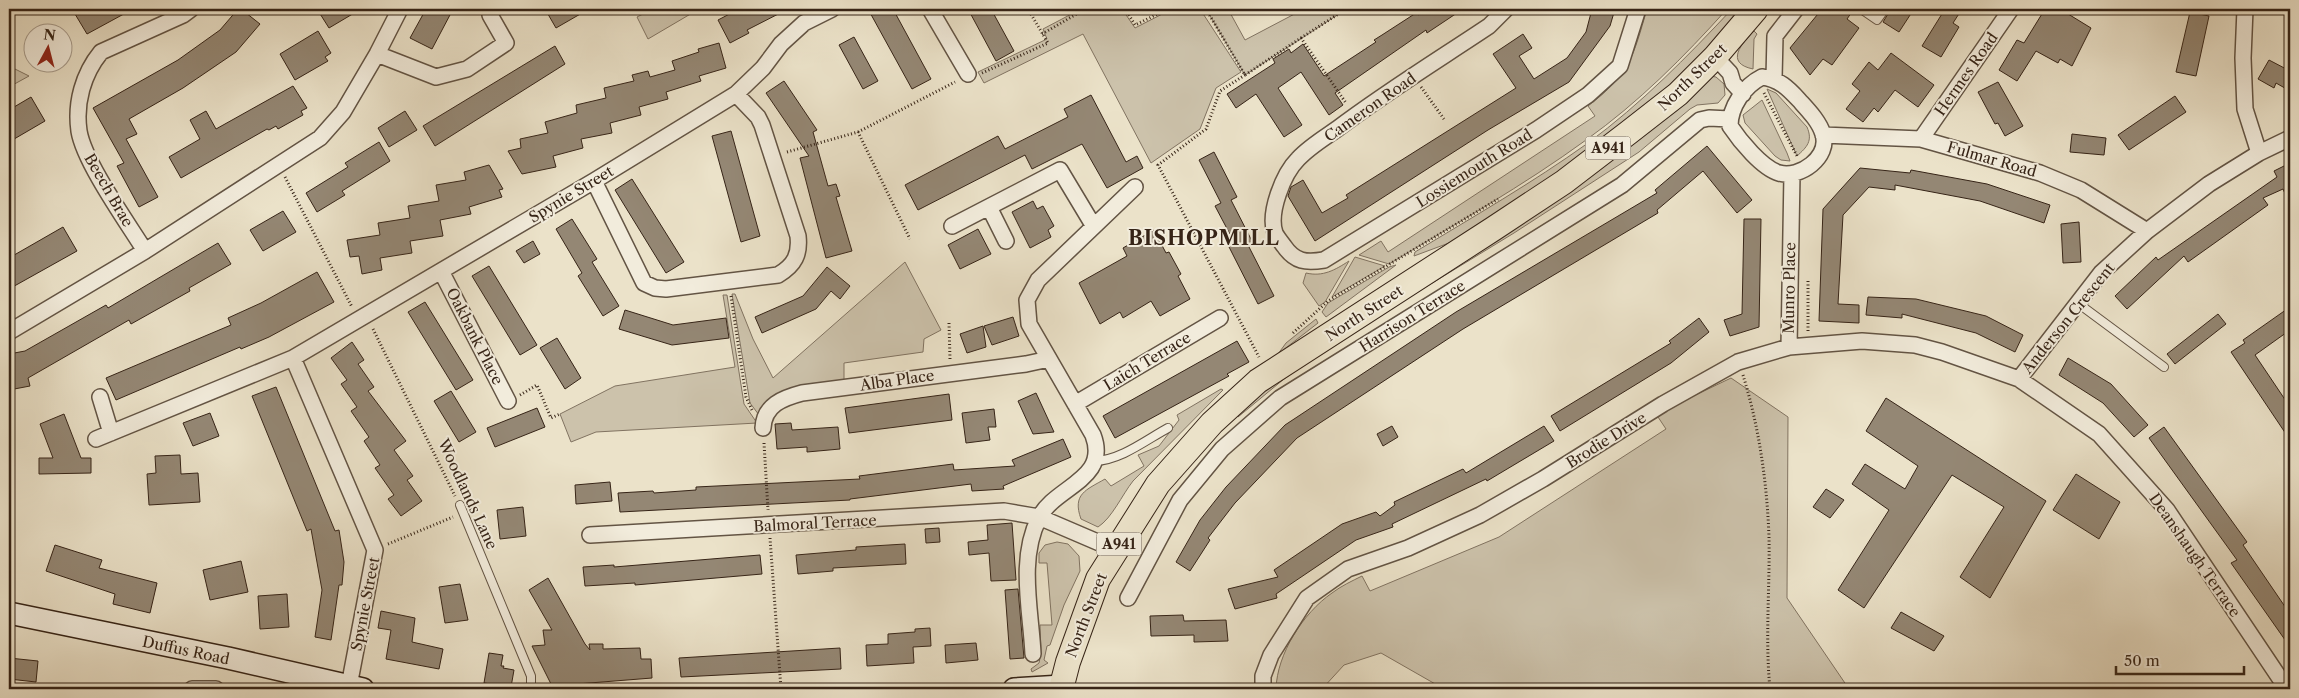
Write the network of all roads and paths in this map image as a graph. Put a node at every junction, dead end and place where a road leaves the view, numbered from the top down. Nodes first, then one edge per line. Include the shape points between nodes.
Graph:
1 (190, 9) edge
2 (400, 9) edge
3 (832, 9) edge
4 (930, 9) edge
5 (1028, 9) edge
6 (1084, 9) edge
7 (1125, 9) edge
8 (1168, 9) edge
9 (1206, 9) edge
10 (1346, 9) edge
11 (1506, 9) edge
12 (1638, 9) edge
13 (1756, 9) edge
14 (1796, 9) edge
15 (1861, 9) edge
16 (1885, 9) edge
17 (2011, 9) edge
18 (2245, 9) edge
19 (490, 15) dead end
20 (1042, 34) junction
21 (1301, 38) junction
22 (377, 54) junction
23 (1723, 65) junction
24 (968, 74) junction
25 (1245, 75) junction
26 (1413, 76) junction
27 (1757, 84) junction
28 (1220, 91) dead end
29 (736, 94) junction
30 (1355, 115) junction
31 (1730, 118) junction
32 (1444, 119) dead end
33 (858, 132) junction
34 (1823, 135) junction
35 (2290, 138) edge
36 (1921, 139) junction
37 (2258, 152) junction
38 (772, 157) junction
39 (278, 165) junction
40 (1793, 173) junction
41 (594, 181) junction
42 (1135, 187) dead end
43 (989, 207) junction
44 (1093, 225) junction
45 (952, 226) dead end
46 (2147, 230) junction
47 (1275, 233) joint
48 (910, 239) dead end
49 (1006, 241) dead end
50 (145, 251) junction
51 (441, 271) junction
52 (1808, 277) dead end
53 (728, 281) junction
54 (2078, 304) junction
55 (362, 317) junction
56 (1220, 318) dead end
57 (949, 323) dead end
58 (9, 332) edge
59 (1808, 344) junction
60 (1789, 347) junction
61 (293, 358) junction
62 (1049, 359) junction
63 (2164, 367) dead end
64 (1741, 370) dead end
65 (950, 373) junction
66 (2019, 379) junction
67 (100, 397) dead end
68 (508, 401) joint
69 (1074, 404) junction
70 (560, 414) dead end
71 (763, 424) junction
72 (1168, 428) dead end
73 (111, 433) junction
74 (96, 439) dead end
75 (1095, 460) junction
76 (461, 509) junction
77 (1039, 517) junction
78 (769, 526) junction
79 (590, 535) dead end
80 (375, 550) junction
81 (1116, 550) junction
82 (1128, 598) dead end
83 (9, 613) edge
84 (1034, 654) dead end
85 (356, 688) edge
86 (1061, 688) edge
87 (192, 689) edge
88 (216, 689) edge
89 (531, 689) edge
90 (781, 689) edge
91 (1014, 689) edge
92 (1263, 689) edge
93 (1770, 689) edge
94 (2287, 689) edge

1 - 50 street, Beech Brae via 101,52 92,63 78,105 79,132 90,162
2 - 22 street
3 - 29 street, Spynie Street via 804,23
4 - 24 street
5 - 20 path
6 - 20 path
7 - 8 path via 1135,25
9 - 25 path
10 - 21 path
11 - 26 street, Cameron Road via 1489,26
12 - 47 street, Lossiemouth Road via 1620,66 1588,95 1536,130 1324,260 1308,263 1296,258
13 - 23 main road, North Street / A941
14 - 27 street via 1775,36
15 - 16 lane via 1877,20
17 - 36 street, Hermes Road
18 - 37 street via 2242,58 2245,109
19 - 22 street via 506,43 467,69 436,77
20 - 24 path via 1048,43 972,78
21 - 25 path
21 - 30 path
22 - 39 street via 343,112 320,138
23 - 27 street via 1733,83
23 - 81 main road, North Street / A941 via 1678,94 1564,182 1258,380 1212,423 1158,484
24 - 33 path
25 - 28 path
26 - 30 street, Cameron Road
26 - 32 path
27 - 31 street via 1735,104
27 - 34 street via 1789,89 1816,120
27 - 40 path via 1764,94
29 - 38 street via 758,117
29 - 41 street, Spynie Street
30 - 47 street, Cameron Road via 1297,159 1281,183 1276,201
31 - 40 street via 1730,126 1736,135 1766,166
31 - 82 street, Harrison Terrace via 1700,120 1622,185 1280,398 1222,449 1180,500
33 - 38 path
33 - 48 path
34 - 36 street, Fulmar Road
34 - 40 street via 1822,152 1815,161
35 - 37 street, Anderson Crescent
36 - 46 street, Fulmar Road via 2040,173 2081,190
37 - 46 street, Anderson Crescent
38 - 53 street via 798,236 796,258 790,268 778,274
39 - 50 street
39 - 55 path, Woodlands Lane
40 - 60 street, Munro Place
41 - 51 street, Spynie Street
41 - 53 street via 644,283 666,289
42 - 44 street
43 - 44 street via 1060,170
43 - 45 street
43 - 49 street
44 - 62 street via 1038,280 1027,300 1029,324
46 - 54 street, Anderson Crescent via 2101,273
50 - 58 street
51 - 55 street, Spynie Street
51 - 68 street, Oakbank Place
52 - 59 path
53 - 71 path via 746,397 748,405
54 - 63 lane
54 - 66 street, Anderson Crescent
55 - 61 street, Spynie Street
55 - 76 path, Woodlands Lane
56 - 69 street, Laich Terrace
57 - 65 path
59 - 60 street, Brodie Drive
59 - 66 street, Brodie Drive via 1862,341 1915,345 1968,359
60 - 92 street, Brodie Drive via 1738,362 1480,515 1408,548 1348,569 1307,598 1271,655 1263,676
61 - 73 street, Spynie Street
61 - 80 street, Spynie Street
62 - 65 street, Alba Place
62 - 69 street
64 - 93 path via 1755,413 1765,485
65 - 71 street, Alba Place via 802,393 781,399 769,410
66 - 94 street, Deanshaugh Terrace via 2100,434 2167,510
67 - 73 street
68 - 70 path via 537,385 551,418
69 - 75 street via 1096,444
71 - 78 path
72 - 75 lane via 1118,456
73 - 74 street, Spynie Street
75 - 77 street via 1080,481
76 - 80 path
76 - 89 lane, Woodlands Lane via 531,676
77 - 78 street, Balmoral Terrace via 1004,511
77 - 81 street, Balmoral Terrace
77 - 84 street via 1027,564
78 - 79 street, Balmoral Terrace
78 - 90 path
80 - 85 street, Spynie Street
81 - 86 main road, North Street / A941 via 1085,611
83 - 85 main road, Duffus Road
86 - 91 main road
87 - 88 street

